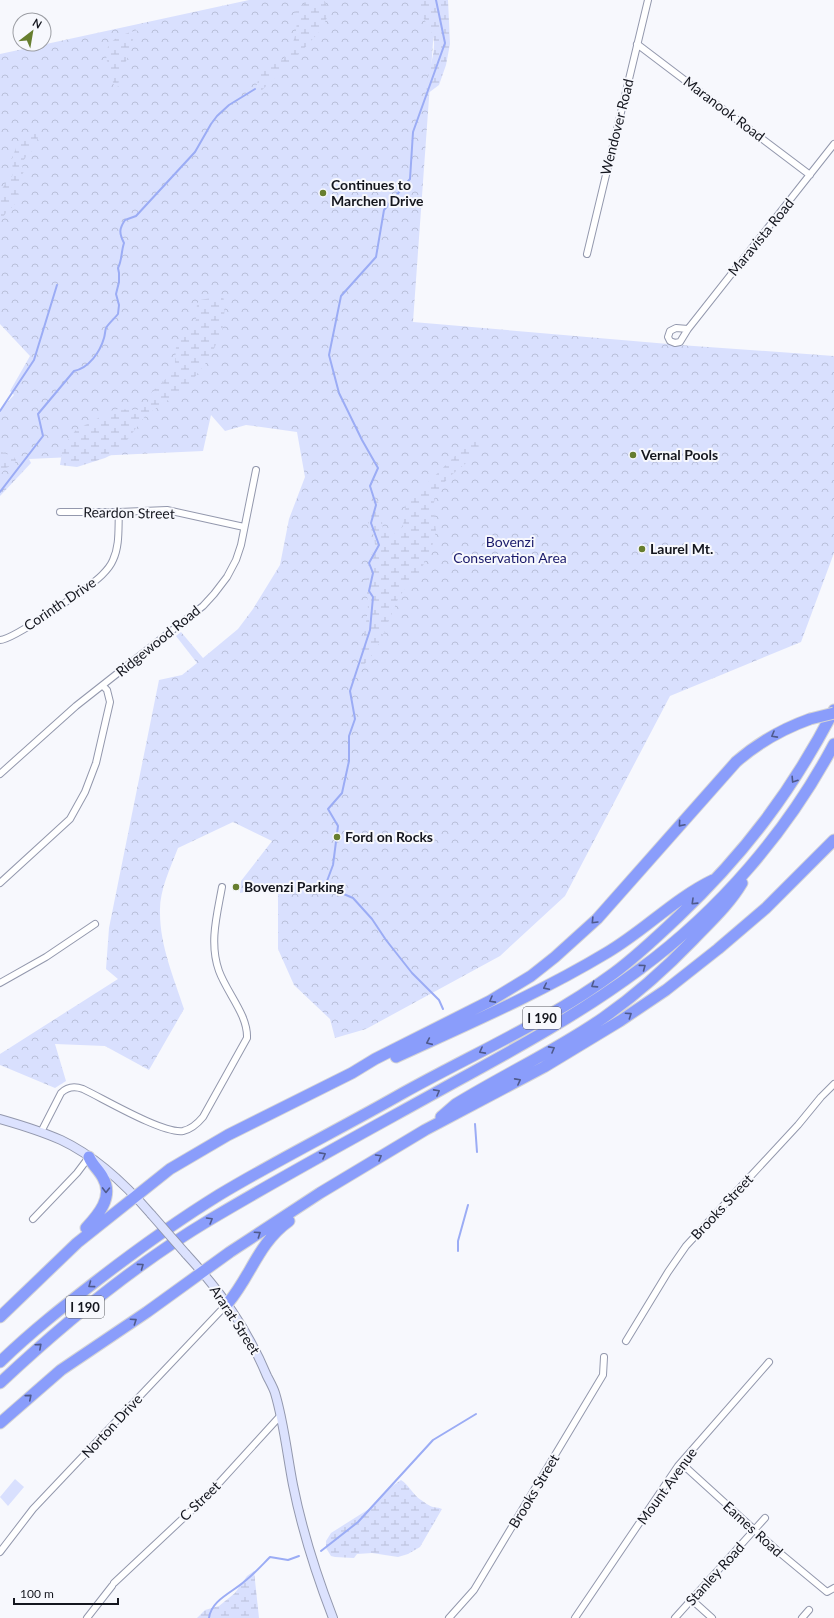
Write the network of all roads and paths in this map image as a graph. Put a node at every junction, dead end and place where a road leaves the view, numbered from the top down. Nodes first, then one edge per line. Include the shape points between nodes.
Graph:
1 (648, 0) edge
2 (637, 44) junction
3 (834, 144) edge
4 (810, 175) junction
5 (587, 254) dead end
6 (688, 329) dead end
7 (256, 470) dead end
8 (60, 512) dead end
9 (119, 512) junction
10 (244, 528) junction
11 (0, 640) edge
12 (102, 686) junction
13 (834, 712) edge
14 (834, 744) edge
15 (0, 774) edge
16 (834, 840) edge
17 (754, 861) junction
18 (720, 876) junction
19 (0, 883) edge
20 (222, 887) dead end
21 (95, 924) dead end
22 (0, 983) edge
23 (352, 1073) junction
24 (834, 1084) edge
25 (0, 1119) edge
26 (425, 1130) junction
27 (41, 1132) junction
28 (89, 1157) junction
29 (320, 1193) junction
30 (136, 1196) junction
31 (33, 1219) dead end
32 (61, 1258) junction
33 (203, 1272) junction
34 (228, 1303) junction
35 (0, 1317) edge
36 (626, 1341) dead end
37 (604, 1357) dead end
38 (0, 1362) edge
39 (769, 1362) dead end
40 (0, 1383) edge
41 (281, 1415) junction
42 (0, 1423) edge
43 (681, 1463) junction
44 (766, 1518) dead end
45 (754, 1530) junction
46 (0, 1552) edge
47 (834, 1588) edge
48 (692, 1600) junction
49 (809, 1610) dead end
50 (87, 1618) edge
51 (333, 1618) edge
52 (449, 1618) edge
53 (576, 1618) edge
54 (675, 1618) edge
55 (712, 1618) edge
56 (802, 1618) edge

1 - 2 street, Wendover Road
2 - 4 street, Maranook Road
2 - 5 street, Wendover Road
3 - 4 street, Maravista Road
4 - 6 street, Maravista Road
7 - 10 street, Ridgewood Road
8 - 9 street, Reardon Street
9 - 10 street, Reardon Street via 168,510
9 - 11 street, Corinth Drive via 118,549 113,562 103,574 90,586 37,621
10 - 12 street, Ridgewood Road via 236,560 214,594 203,606
12 - 15 street, Ridgewood Road
12 - 19 street via 107,690 110,702 96,763 85,792 70,819
13 -> 18 highway, I 190 via 781,800
13 -> 23 highway, bridge via 774,734 736,762 596,919 531,976 490,1001
14 - 17 highway, I 190 via 807,790
26 -> 16 highway via 544,1067 666,990 766,908
26 -> 17 highway via 456,1104 565,1042 636,993 676,958 734,896
40 -> 17 highway, I 190 via 88,1304 163,1250 318,1158 525,1045 621,983 688,930
18 -> 23 highway via 692,890 622,944 571,975 365,1071
18 -> 38 highway, I 190 via 660,934 614,973 561,1007 208,1202 142,1246 73,1298
20 - 27 street via 215,925 214,950 221,975 244,1022 247,1038 203,1117 187,1130 170,1130 83,1089 73,1087 60,1095
21 - 22 street via 46,957
23 - 30 highway via 214,1142 170,1169
24 - 36 street, Brooks Street via 686,1246
25 - 27 main road, Ararat Street
29 -> 26 highway
27 - 28 main road, Ararat Street
28 - 30 main road, Ararat Street
28 - 31 street
28 -> 32 highway via 103,1177 107,1192 99,1213
33 -> 29 highway
29 - 34 highway via 308,1208 274,1233
30 - 32 highway via 88,1233
30 - 33 main road, Ararat Street, bridge
32 - 35 highway
33 - 34 main road, Ararat Street
42 -> 33 highway via 61,1370
34 - 41 main road, Ararat Street via 262,1363
34 - 46 street, Norton Drive via 33,1509
37 - 52 street, Brooks Street via 603,1375 552,1462 474,1590
39 - 43 street, Mount Avenue
41 - 50 street, C Street via 209,1494 113,1584
41 - 51 main road, Ararat Street via 302,1528
43 - 45 street, Eames Road
43 - 53 street, Mount Avenue
44 - 45 street, Stanley Road
45 - 47 street, Eames Road via 827,1592
45 - 48 street, Stanley Road
48 - 54 street, Stanley Road
48 - 55 street
49 - 56 street

